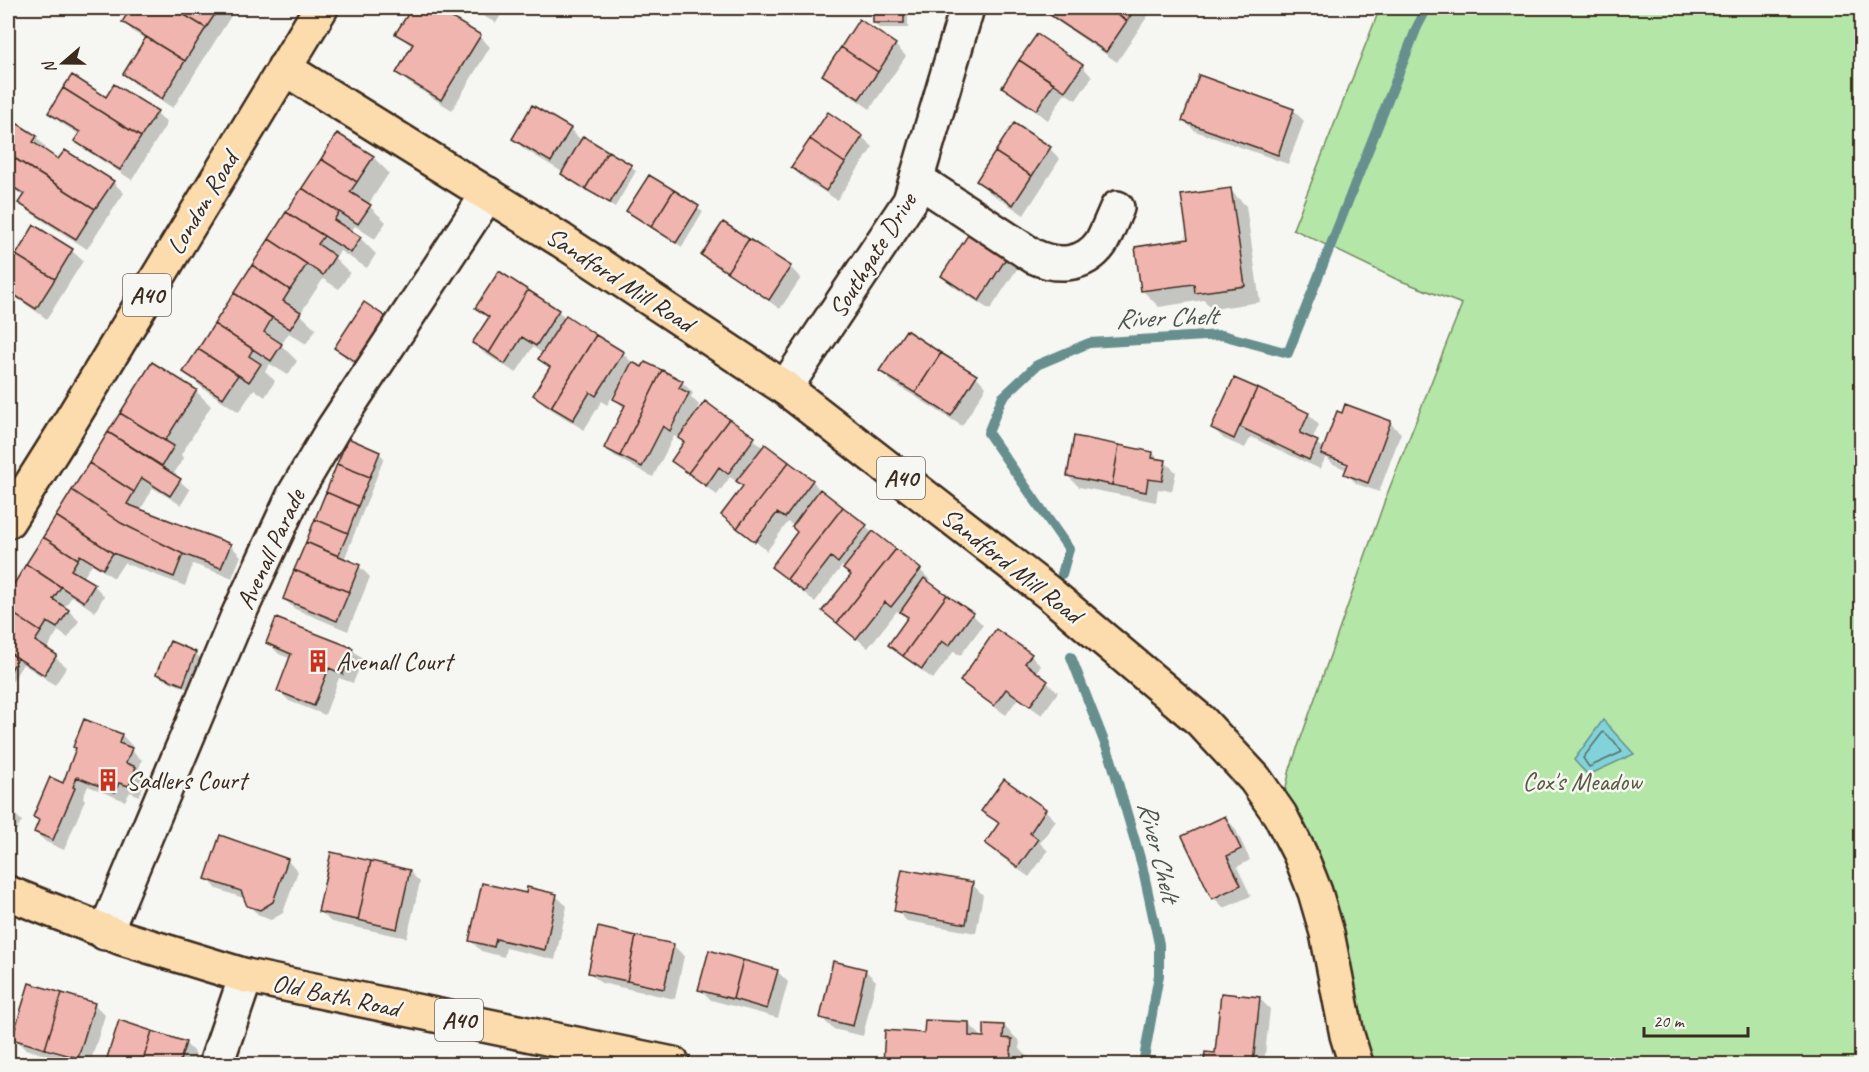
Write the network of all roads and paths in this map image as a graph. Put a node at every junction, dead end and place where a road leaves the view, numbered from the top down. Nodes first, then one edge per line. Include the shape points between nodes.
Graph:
1 (321, 8) edge
2 (967, 8) edge
3 (284, 68) junction
4 (918, 180) junction
5 (488, 194) junction
6 (1117, 208) dead end
7 (785, 388) junction
8 (8, 521) edge
9 (8, 893) edge
10 (105, 933) junction
11 (246, 976) junction
12 (1351, 1055) edge
13 (216, 1065) edge
14 (673, 1065) edge

1 - 3 highway, London Road / A40
2 - 4 street, Southgate Drive
3 - 5 highway, Sandford Mill Road / A40
3 - 8 highway, London Road / A40
4 - 6 street via 1033,256 1059,264 1073,262 1093,251 1101,243
4 - 7 street, Southgate Drive via 905,210
5 - 7 highway, Sandford Mill Road / A40
5 - 10 street, Avenall Parade via 294,495 237,618
7 - 12 highway, Sandford Mill Road / A40 via 1049,593 1201,721 1255,779 1280,815 1316,892
9 - 10 highway, Old Bath Road / A40
10 - 11 highway, Old Bath Road / A40
11 - 13 street
11 - 14 highway, Old Bath Road / A40

